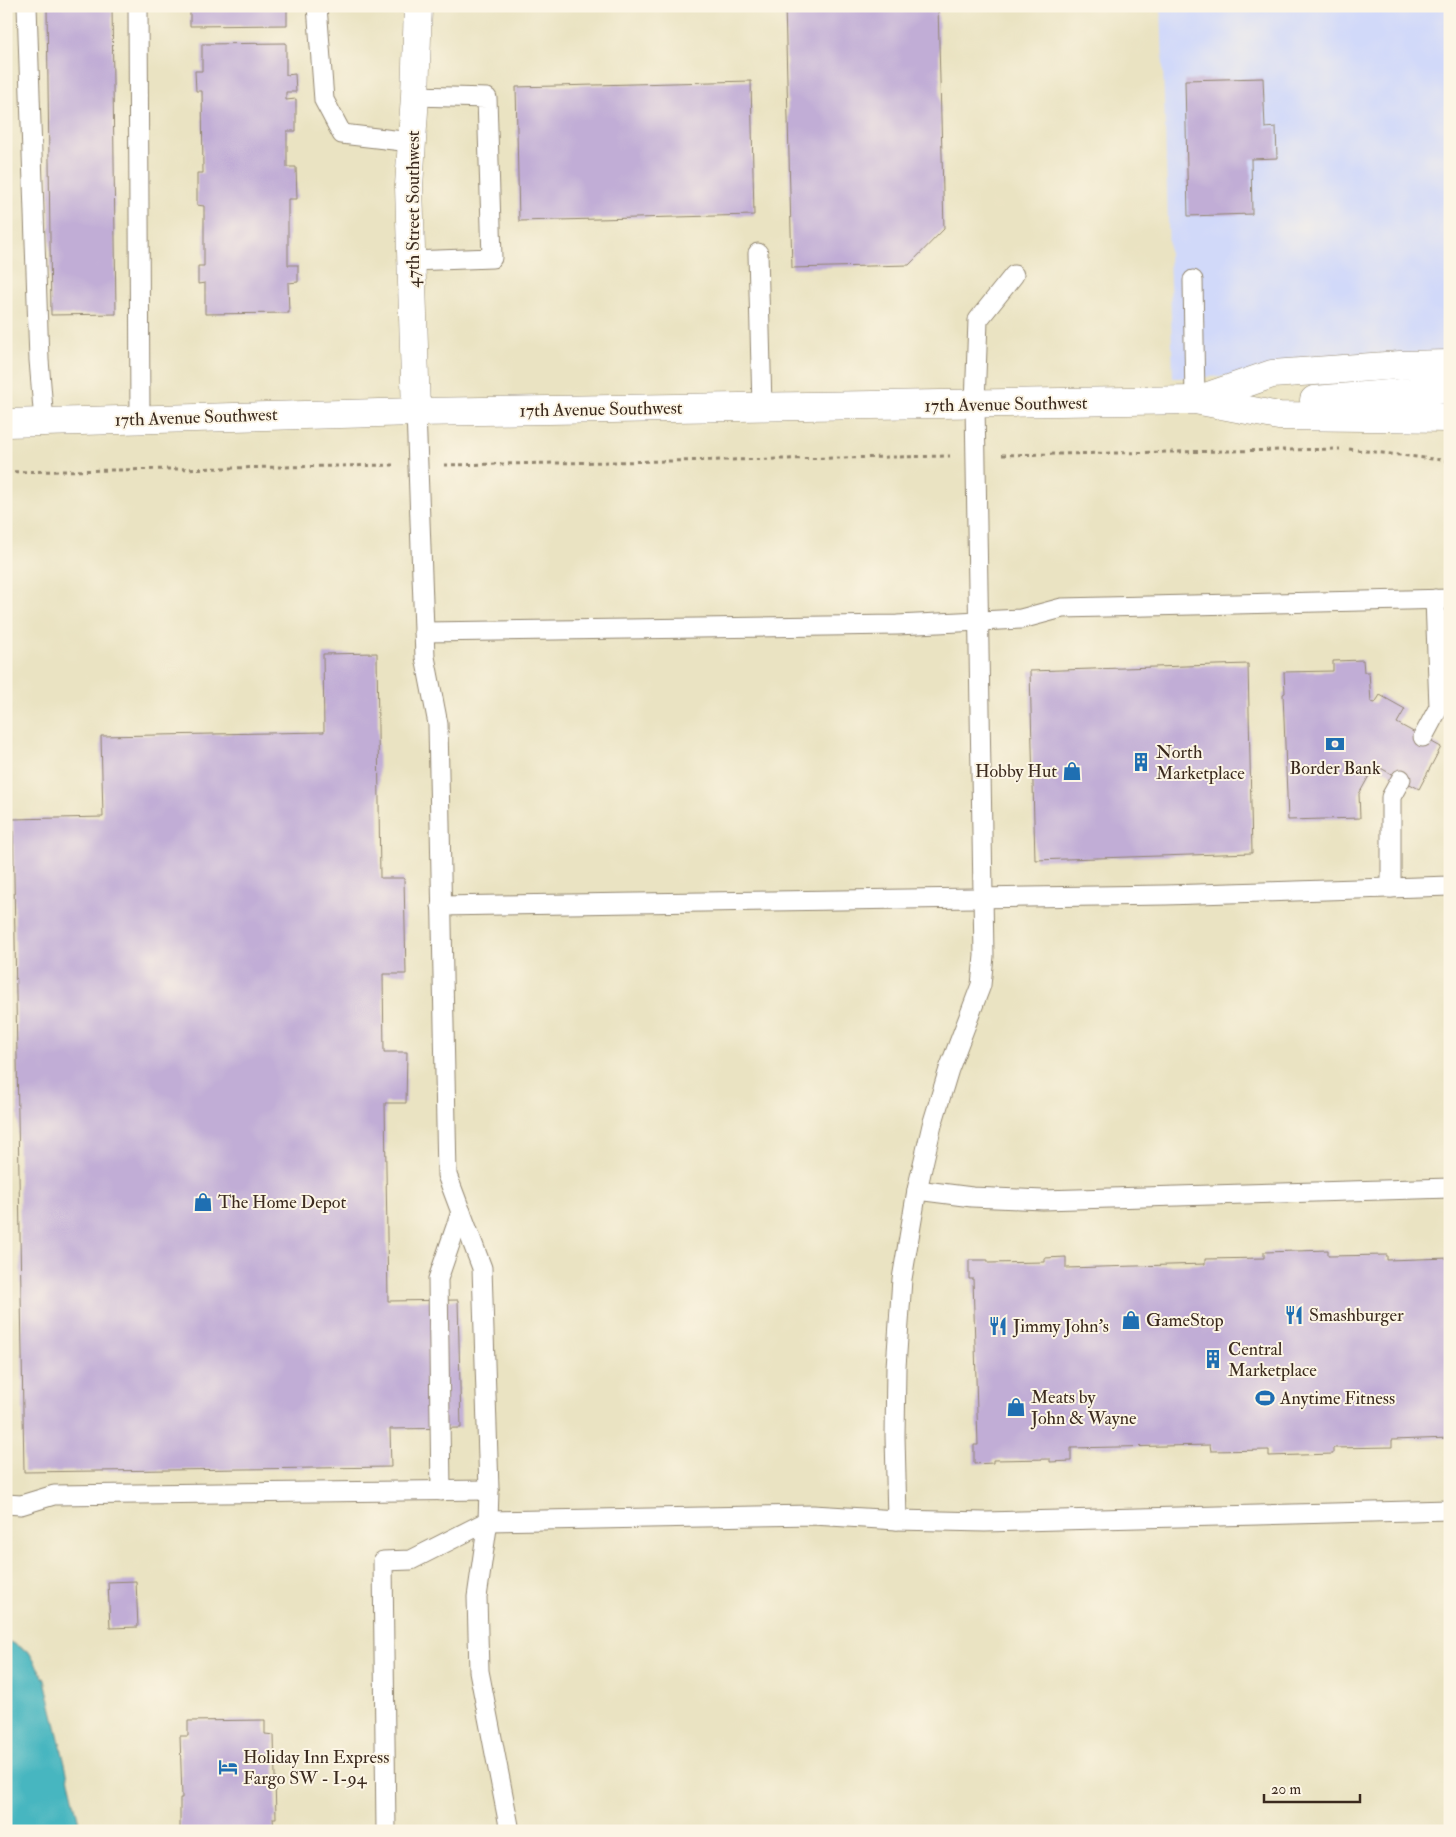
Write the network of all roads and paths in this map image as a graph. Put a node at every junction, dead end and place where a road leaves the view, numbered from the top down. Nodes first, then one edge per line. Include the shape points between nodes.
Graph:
1 (27, 6) edge
2 (138, 6) edge
3 (317, 6) edge
4 (418, 6) edge
5 (415, 96) junction
6 (411, 142) junction
7 (758, 253) dead end
8 (411, 261) junction
9 (1014, 275) dead end
10 (1193, 280) dead end
11 (1450, 364) edge
12 (1450, 389) edge
13 (1195, 400) junction
14 (975, 404) junction
15 (762, 407) junction
16 (416, 412) junction
17 (140, 418) junction
18 (1450, 418) edge
19 (44, 422) junction
20 (6, 423) edge
21 (976, 456) junction
22 (1450, 461) edge
23 (418, 465) junction
24 (6, 472) edge
25 (1442, 599) edge
26 (979, 622) junction
27 (424, 632) junction
28 (1422, 737) dead end
29 (1401, 778) dead end
30 (1450, 886) edge
31 (1391, 888) junction
32 (983, 898) junction
33 (441, 906) junction
34 (1450, 1188) edge
35 (917, 1190) junction
36 (461, 1212) junction
37 (441, 1490) junction
38 (489, 1490) junction
39 (6, 1504) edge
40 (1450, 1510) edge
41 (897, 1520) junction
42 (488, 1521) junction
43 (386, 1831) edge
44 (510, 1831) edge

1 - 19 lane
2 - 17 lane
3 - 6 lane via 324,100 342,134
4 - 5 street, 47th Street Southwest
5 - 6 street, 47th Street Southwest
5 - 8 lane via 487,98 492,258
6 - 8 street, 47th Street Southwest
7 - 15 lane
8 - 16 street, 47th Street Southwest
9 - 14 lane via 978,320
10 - 13 lane
11 - 13 street, 17th Avenue Southwest via 1272,374
12 - 13 street via 1289,402
13 - 14 street, 17th Avenue Southwest
13 - 18 street, 17th Avenue Southwest via 1280,416
14 - 15 street, 17th Avenue Southwest
14 - 21 lane
15 - 16 street, 17th Avenue Southwest
16 - 17 street, 17th Avenue Southwest
16 - 23 lane
17 - 19 street, 17th Avenue Southwest
19 - 20 street, 17th Avenue Southwest
21 - 22 path via 1349,449
21 - 23 path
21 - 26 lane
23 - 24 path
23 - 27 lane
25 - 26 lane via 1062,608 1021,619
25 - 28 lane via 1439,707
26 - 27 lane
26 - 32 lane
27 - 33 lane via 425,657 438,724
29 - 31 lane via 1391,797
30 - 31 lane
31 - 32 lane
32 - 33 lane
32 - 35 lane via 981,985 949,1069
33 - 36 lane via 447,1175
34 - 35 lane via 1043,1200 972,1197
35 - 41 lane via 902,1279 896,1367
36 - 37 lane via 438,1279
36 - 38 lane via 482,1268
37 - 38 lane
37 - 39 lane via 54,1495 21,1505
38 - 42 lane
40 - 41 lane via 985,1522
41 - 42 lane via 813,1515
42 - 43 lane via 411,1560 383,1561
42 - 44 lane via 477,1597 479,1671

